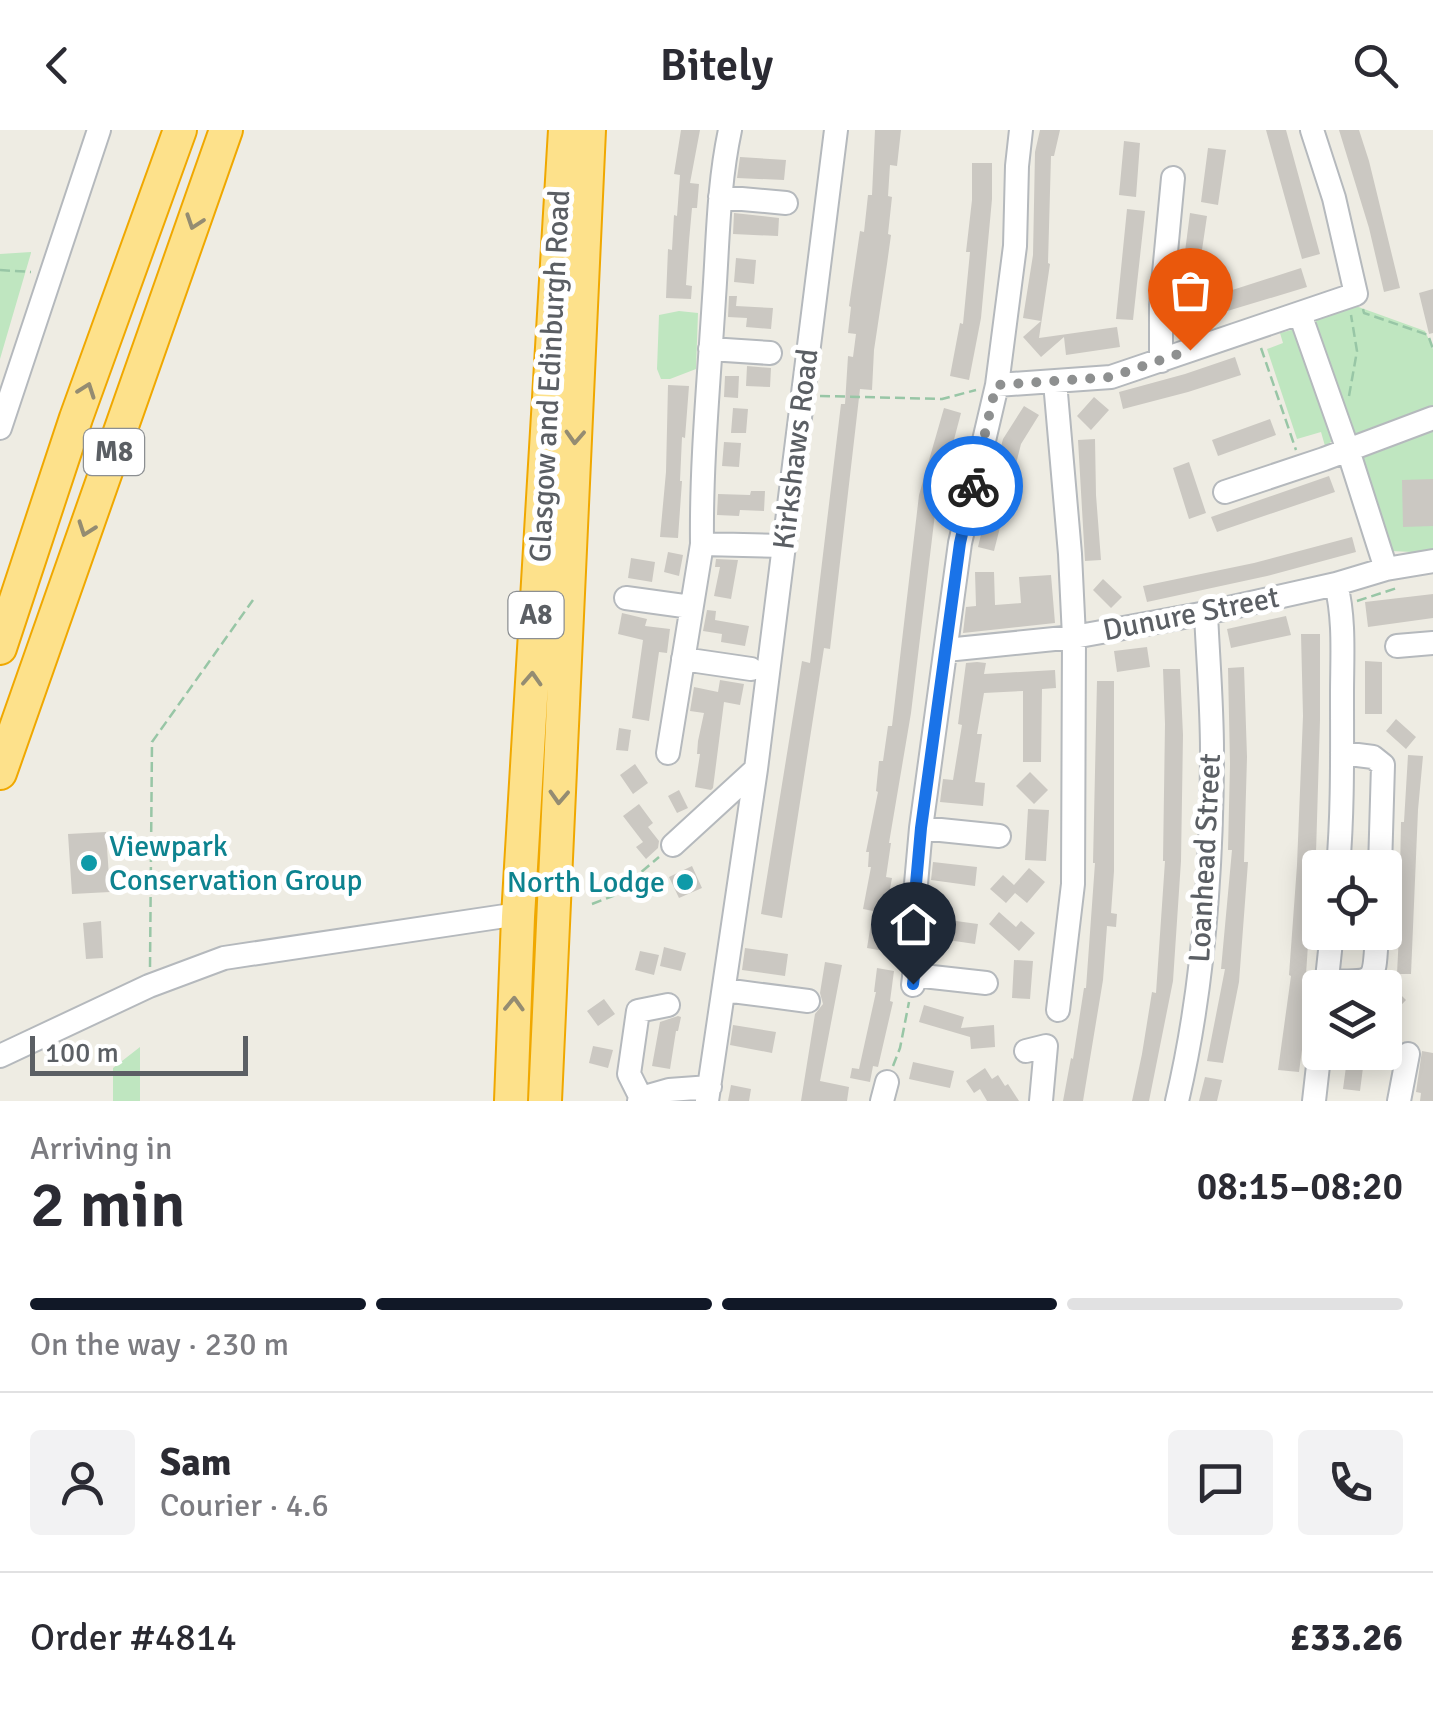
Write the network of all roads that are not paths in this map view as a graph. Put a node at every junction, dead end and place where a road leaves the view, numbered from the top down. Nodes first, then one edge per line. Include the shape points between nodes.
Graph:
1 (98, 130) edge
2 (180, 130) edge
3 (226, 130) edge
4 (565, 130) edge
5 (589, 130) edge
6 (730, 130) edge
7 (836, 130) edge
8 (1021, 130) edge
9 (1312, 130) edge
10 (1172, 178) dead end
11 (720, 197) junction
12 (786, 203) dead end
13 (1300, 314) junction
14 (710, 349) junction
15 (770, 352) dead end
16 (1161, 361) junction
17 (1055, 382) junction
18 (996, 385) junction
19 (1433, 418) edge
20 (0, 428) edge
21 (1348, 450) junction
22 (1225, 492) dead end
23 (702, 544) junction
24 (784, 546) junction
25 (1433, 560) edge
26 (1386, 569) junction
27 (1338, 595) junction
28 (626, 598) dead end
29 (692, 607) junction
30 (1206, 613) junction
31 (1074, 636) junction
32 (1433, 643) edge
33 (1397, 646) dead end
34 (0, 648) edge
35 (946, 650) junction
36 (683, 659) junction
37 (751, 669) dead end
38 (668, 753) dead end
39 (1342, 753) junction
40 (756, 769) junction
41 (0, 773) edge
42 (921, 828) junction
43 (999, 836) dead end
44 (673, 845) road end
45 (1339, 850) edge
46 (1381, 850) edge
47 (518, 917) junction
48 (986, 984) dead end
49 (724, 990) junction
50 (808, 1001) dead end
51 (668, 1005) dead end
52 (1058, 1010) dead end
53 (1026, 1051) dead end
54 (1408, 1054) dead end
55 (0, 1056) edge
56 (1318, 1070) edge
57 (708, 1094) edge
58 (640, 1100) edge
59 (511, 1101) edge
60 (545, 1101) edge
61 (1041, 1101) edge
62 (1178, 1101) edge
63 (1314, 1101) edge
64 (1399, 1101) edge

1 - 20 street
34 -> 2 highway, M8
3 -> 41 highway, M8
47 -> 4 highway, Glasgow and Edinburgh Road / A8
5 -> 60 highway, Glasgow and Edinburgh Road / A8
6 - 11 street
7 - 24 street, Kirkshaws Road
8 - 18 street via 1015,246
9 - 13 street via 1356,294
10 - 16 street
11 - 12 street
11 - 14 street
13 - 16 street
13 - 21 street
14 - 15 street
14 - 23 street
16 - 17 street via 1111,377
17 - 18 street
17 - 31 street
18 - 35 street via 960,543
19 - 21 street via 1400,438
21 - 22 street
21 - 26 street
23 - 24 street
23 - 29 street
24 - 40 street, Kirkshaws Road
25 - 26 street, Dunure Street
26 - 27 street, Dunure Street
27 - 30 street, Dunure Street
27 - 39 street
28 - 29 street
29 - 36 street
30 - 31 street, Dunure Street
30 - 62 street, Loanhead Street via 1212,750 1206,909
31 - 35 street, Dunure Street
31 - 52 street via 1073,884
32 - 33 street
35 - 42 street
36 - 37 street
36 - 38 street
39 - 45 street
39 - 46 street via 1384,765
40 - 44 street
40 - 49 street, Kirkshaws Road
42 - 43 street
42 - 48 street via 913,980
47 - 55 street via 224,958
59 -> 47 highway, Glasgow and Edinburgh Road / A8
49 - 50 street
49 - 57 street, Kirkshaws Road
51 - 58 street via 633,1001 630,1074
53 - 61 street via 1046,1046
54 - 64 street
56 - 63 street
57 - 58 street via 670,1090

